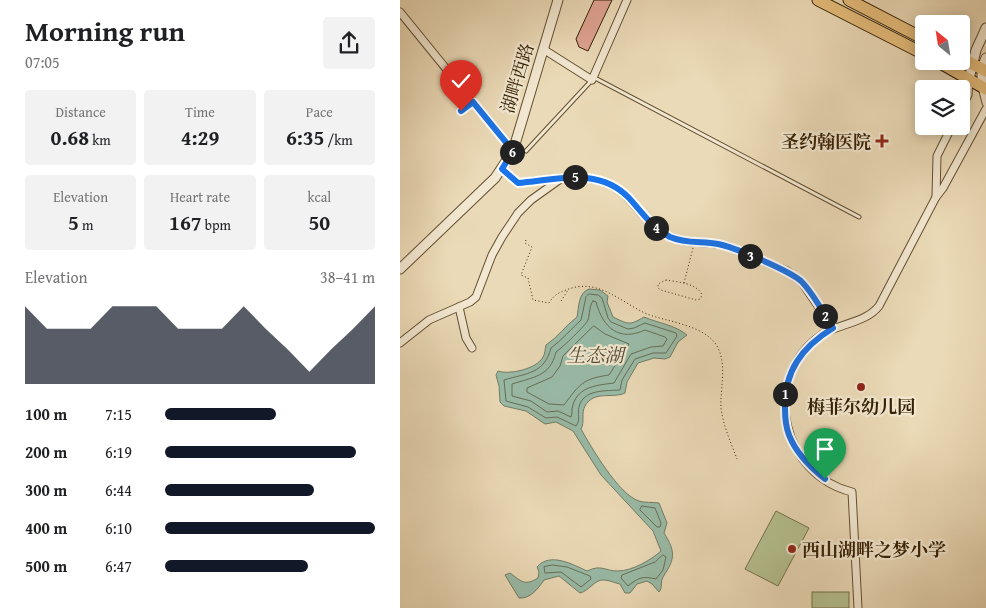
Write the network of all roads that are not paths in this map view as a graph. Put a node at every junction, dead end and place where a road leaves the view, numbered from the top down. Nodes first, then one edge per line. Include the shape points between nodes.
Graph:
1 (558, 0) edge
2 (626, 0) edge
3 (818, 0) edge
4 (849, 0) edge
5 (400, 12) edge
6 (986, 28) edge
7 (915, 34) edge
8 (543, 49) junction
9 (915, 49) edge
10 (977, 64) edge
11 (952, 70) edge
12 (593, 79) junction
13 (969, 79) junction
14 (984, 88) edge
15 (473, 102) junction
16 (986, 103) edge
17 (986, 109) edge
18 (461, 111) dead end
19 (948, 135) edge
20 (526, 150) dead end
21 (513, 151) junction
22 (502, 169) junction
23 (565, 176) junction
24 (936, 197) junction
25 (859, 217) dead end
26 (400, 269) edge
27 (459, 306) junction
28 (833, 328) junction
29 (400, 343) edge
30 (472, 348) dead end
31 (858, 608) edge

1 - 8 street, 湖畔西路
2 - 12 street
3 - 9 main road
4 - 7 main road
5 - 15 street
6 - 10 street
8 - 12 street
8 - 21 street, 湖畔西路
10 - 13 street
10 - 14 street
11 - 13 main road
12 - 20 lane
12 - 25 lane
13 - 14 main road
14 - 16 street
15 - 18 lane
15 - 21 street
17 - 24 street via 944,188
19 - 24 street via 937,156
21 - 22 street, 湖畔西路
22 - 23 street via 518,183
22 - 26 street, 湖畔西路
23 - 27 street via 530,200 518,213 492,255 476,297
23 - 28 street via 586,177 616,188 653,226 678,240 727,246 786,271 801,281
24 - 28 street via 879,306 867,316
27 - 29 street via 429,320
27 - 30 street via 466,338
28 - 31 street via 817,337 797,360 788,380 785,416 788,434 808,464 832,483 852,492

